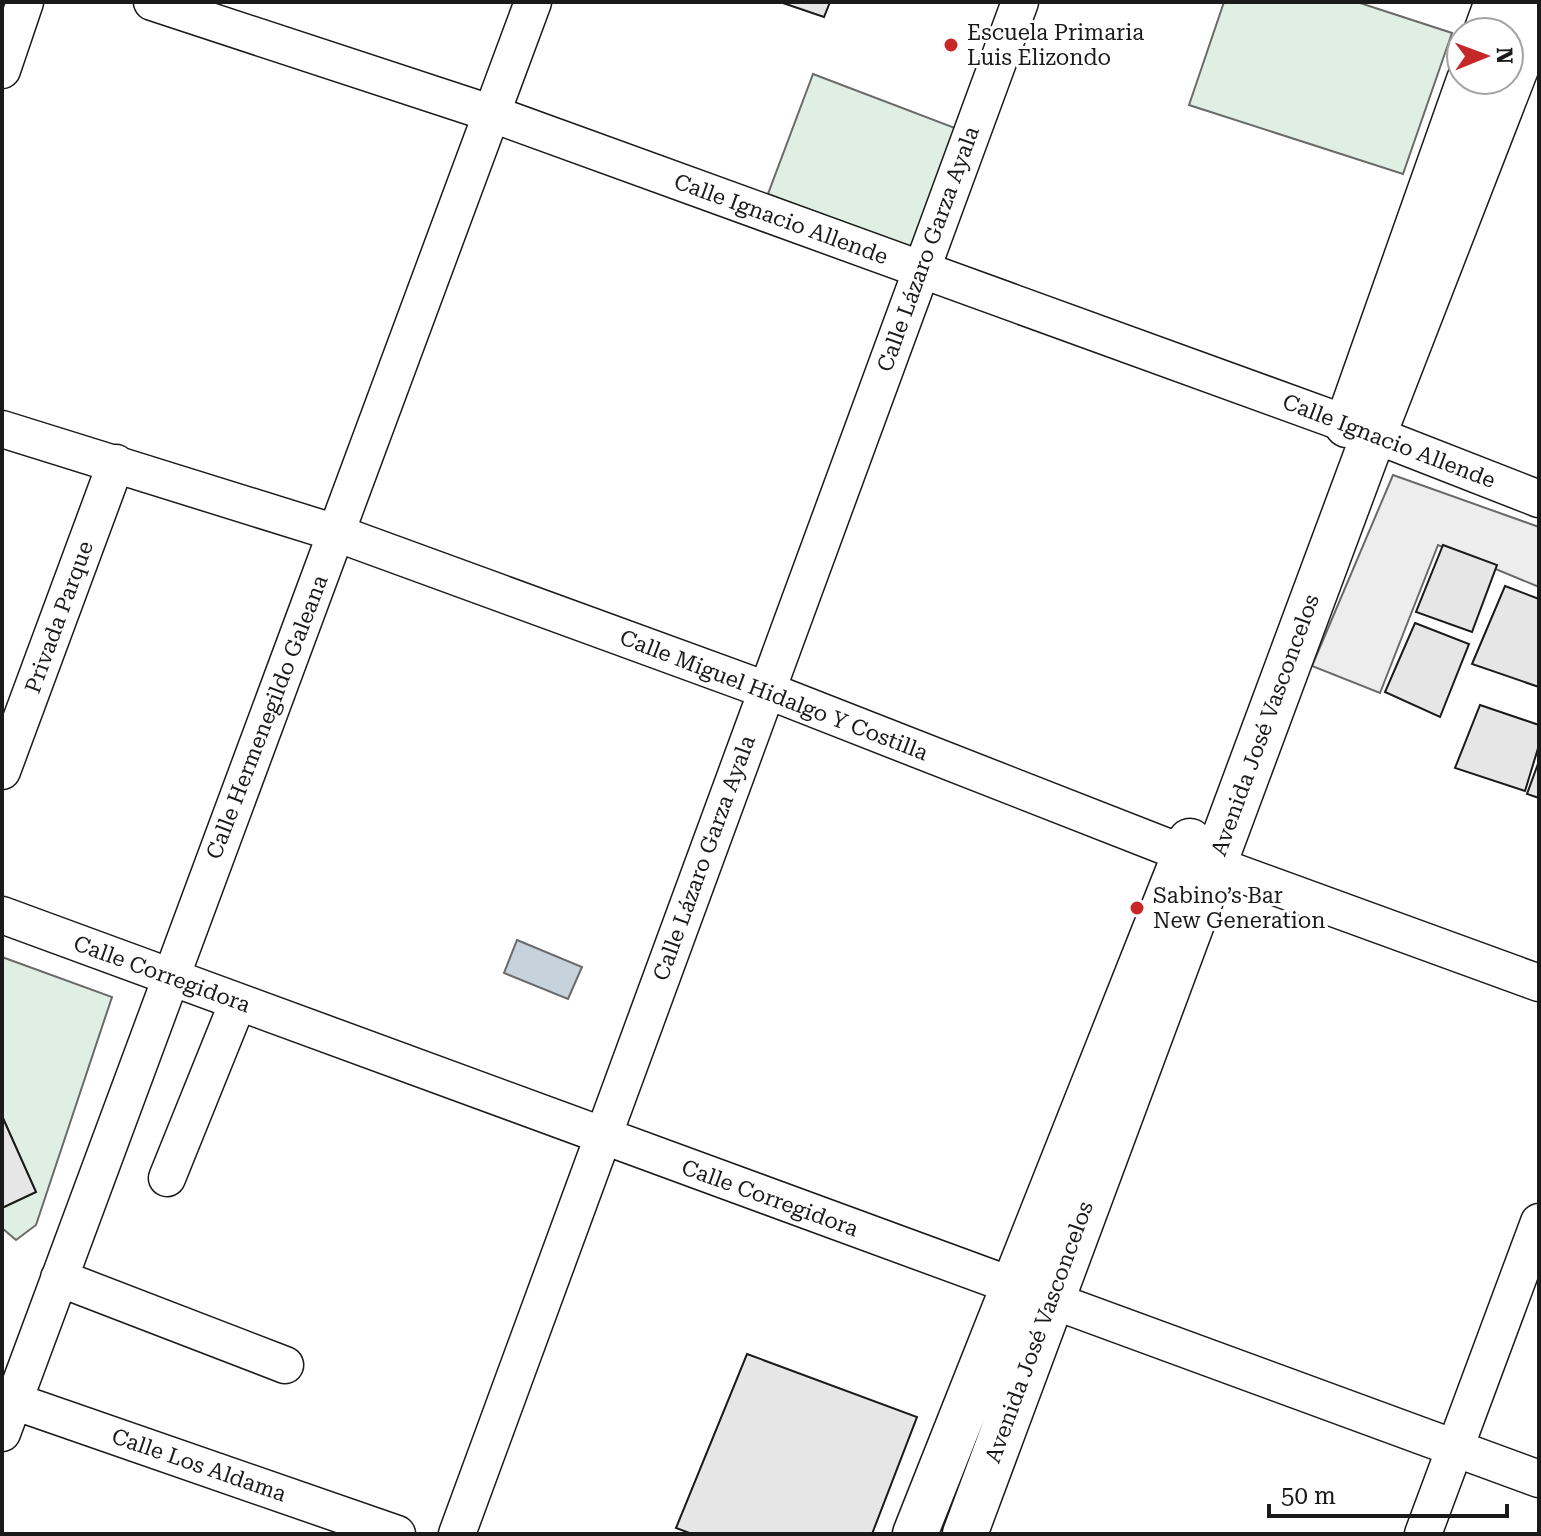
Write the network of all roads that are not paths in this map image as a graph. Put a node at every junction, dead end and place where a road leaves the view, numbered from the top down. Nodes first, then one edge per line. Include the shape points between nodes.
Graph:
1 (25, 2) edge
2 (152, 2) edge
3 (533, 2) edge
4 (1020, 2) edge
5 (1509, 15) edge
6 (2, 70) edge
7 (1464, 96) edge
8 (490, 113) junction
9 (920, 269) junction
10 (2, 429) edge
11 (1360, 429) junction
12 (116, 463) junction
13 (1539, 499) edge
14 (336, 533) junction
15 (766, 690) junction
16 (2, 771) edge
17 (1199, 859) junction
18 (2, 915) edge
19 (169, 977) junction
20 (1539, 983) edge
21 (238, 1002) junction
22 (601, 1136) junction
23 (167, 1178) dead end
24 (1539, 1222) edge
25 (59, 1278) junction
26 (1032, 1294) junction
27 (285, 1365) dead end
28 (6, 1410) edge
29 (1455, 1448) junction
30 (1539, 1479) edge
31 (397, 1534) edge
32 (457, 1534) edge
33 (915, 1534) edge
34 (965, 1534) edge
35 (1423, 1534) edge

1 - 6 street
2 - 8 street, Calle Ignacio Allende
3 - 8 street, Calle Hermenegildo Galeana
4 - 9 street, Calle Lázaro Garza Ayala
5 - 11 main road, Avenida José Vasconcelos
7 - 11 main road, Avenida José Vasconcelos
8 - 9 street, Calle Ignacio Allende
8 - 14 street, Calle Hermenegildo Galeana
9 - 11 street, Calle Ignacio Allende
9 - 15 street, Calle Lázaro Garza Ayala
10 - 12 street, Calle Miguel Hidalgo Y Costilla
11 - 13 street, Calle Ignacio Allende
11 - 17 main road, Avenida José Vasconcelos
12 - 14 street, Calle Miguel Hidalgo Y Costilla
12 - 16 street, Privada Parque
14 - 15 street, Calle Miguel Hidalgo Y Costilla
14 - 19 street, Calle Hermenegildo Galeana
15 - 17 street, Calle Miguel Hidalgo Y Costilla
15 - 22 street, Calle Lázaro Garza Ayala
17 - 20 street, Calle Miguel Hidalgo Y Costilla
17 - 26 main road, Avenida José Vasconcelos
18 - 19 street, Calle Corregidora
19 - 21 street, Calle Corregidora
19 - 25 street, Calle Hermenegildo Galeana
21 - 22 street, Calle Corregidora
21 - 23 street
22 - 26 street, Calle Corregidora
22 - 32 street, Calle Lázaro Garza Ayala
24 - 29 street
25 - 27 street
25 - 28 street, Calle Hermenegildo Galeana
26 - 29 street, Calle Corregidora
26 - 33 main road, Avenida José Vasconcelos
26 - 34 main road, Avenida José Vasconcelos
28 - 31 street, Calle Los Aldama
29 - 30 street, Calle Corregidora
29 - 35 street

